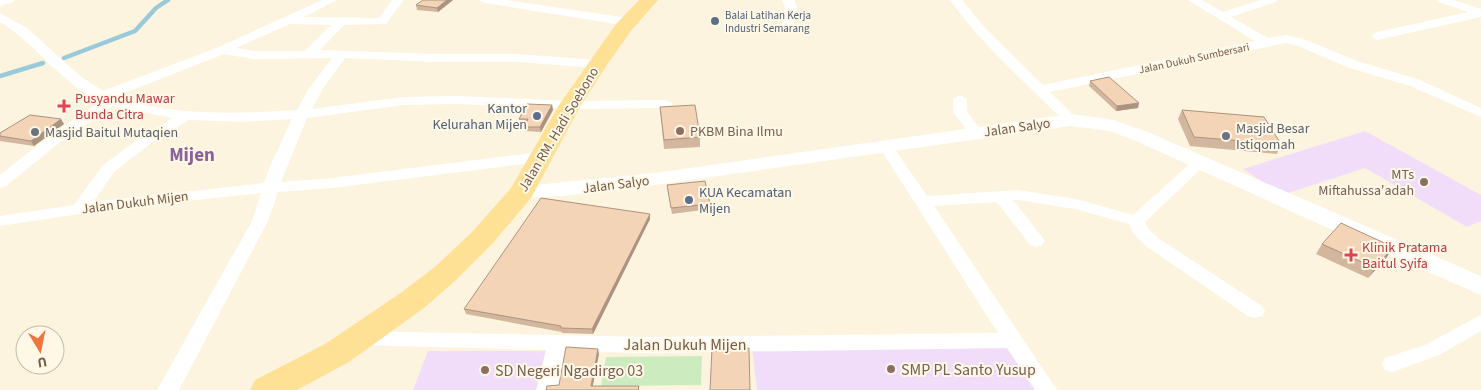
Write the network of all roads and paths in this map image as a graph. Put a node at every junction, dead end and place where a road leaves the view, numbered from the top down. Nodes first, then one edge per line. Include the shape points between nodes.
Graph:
1 (9, 0) edge
2 (331, 0) edge
3 (398, 0) edge
4 (485, 0) edge
5 (649, 0) edge
6 (788, 0) edge
7 (956, 0) edge
8 (1194, 0) edge
9 (1272, 0) edge
10 (1443, 0) edge
11 (1480, 0) edge
12 (0, 3) edge
13 (524, 3) edge
14 (1462, 6) junction
15 (1481, 13) edge
16 (0, 16) edge
17 (1222, 16) junction
18 (285, 20) junction
19 (340, 22) junction
20 (628, 22) junction
21 (787, 28) dead end
22 (1377, 36) dead end
23 (1266, 42) junction
24 (223, 50) junction
25 (308, 54) junction
26 (340, 54) junction
27 (597, 64) junction
28 (1039, 90) junction
29 (106, 99) junction
30 (960, 99) dead end
31 (666, 104) dead end
32 (570, 105) junction
33 (1481, 113) edge
34 (302, 114) junction
35 (186, 116) junction
36 (1071, 120) junction
37 (976, 133) junction
38 (885, 145) junction
39 (540, 157) junction
40 (1200, 164) junction
41 (0, 183) edge
42 (271, 188) junction
43 (522, 192) junction
44 (1001, 196) junction
45 (921, 202) junction
46 (79, 209) junction
47 (0, 221) edge
48 (1136, 221) junction
49 (1036, 241) dead end
50 (1481, 286) edge
51 (1255, 311) dead end
52 (1481, 322) edge
53 (358, 338) junction
54 (1012, 340) junction
55 (558, 343) junction
56 (1392, 364) dead end
57 (168, 390) edge
58 (267, 390) edge
59 (547, 390) edge
60 (1046, 390) edge

1 - 12 street
2 - 18 street
3 - 19 street via 382,21
4 - 13 street
5 - 20 main road, Jalan RM. Hadi Soebono
6 - 21 street via 791,7
7 - 28 street via 980,30
8 - 17 street, Jalan Dukuh Sumbersari
9 - 17 street
10 - 14 street
11 - 14 street
13 - 20 street
14 - 15 street
15 - 22 street
16 - 29 street via 22,31 65,72
17 - 23 street, Jalan Dukuh Sumbersari
18 - 19 street
18 - 24 street
19 - 25 street
20 - 27 main road, Jalan RM. Hadi Soebono
23 - 28 street, Jalan Dukuh Sumbersari
23 - 33 street via 1286,40 1302,43 1352,64 1415,83
24 - 25 street via 253,54
24 - 29 street
25 - 26 street
26 - 27 street via 518,58
26 - 34 street
27 - 32 main road, Jalan RM. Hadi Soebono
28 - 36 street
29 - 35 street
29 - 41 street
30 - 37 street via 960,112
31 - 32 street
32 - 34 street via 403,101
32 - 39 main road, Jalan RM. Hadi Soebono
34 - 35 street via 243,118
34 - 42 street
35 - 46 street via 109,168
36 - 37 street, Jalan Salyo
36 - 40 street, Jalan Salyo via 1114,126
37 - 38 street, Jalan Salyo
38 - 43 street, Jalan Salyo via 596,187
38 - 45 street
39 - 42 street, Jalan Dukuh Mijen
39 - 43 main road, Jalan RM. Hadi Soebono
40 - 48 street
40 - 50 street, Jalan Salyo
42 - 46 street, Jalan Dukuh Mijen
42 - 57 street via 260,221
43 - 53 main road, Jalan RM. Hadi Soebono via 446,273
44 - 45 street
44 - 48 street via 1018,195 1076,204
44 - 49 street
45 - 54 street
46 - 47 street, Jalan Dukuh Mijen
48 - 51 street via 1152,242
52 - 56 street via 1432,350
53 - 55 street, Jalan Dukuh Mijen
53 - 58 main road, Jalan RM. Hadi Soebono
54 - 55 street, Jalan Dukuh Mijen via 646,345
54 - 60 street
55 - 59 street

